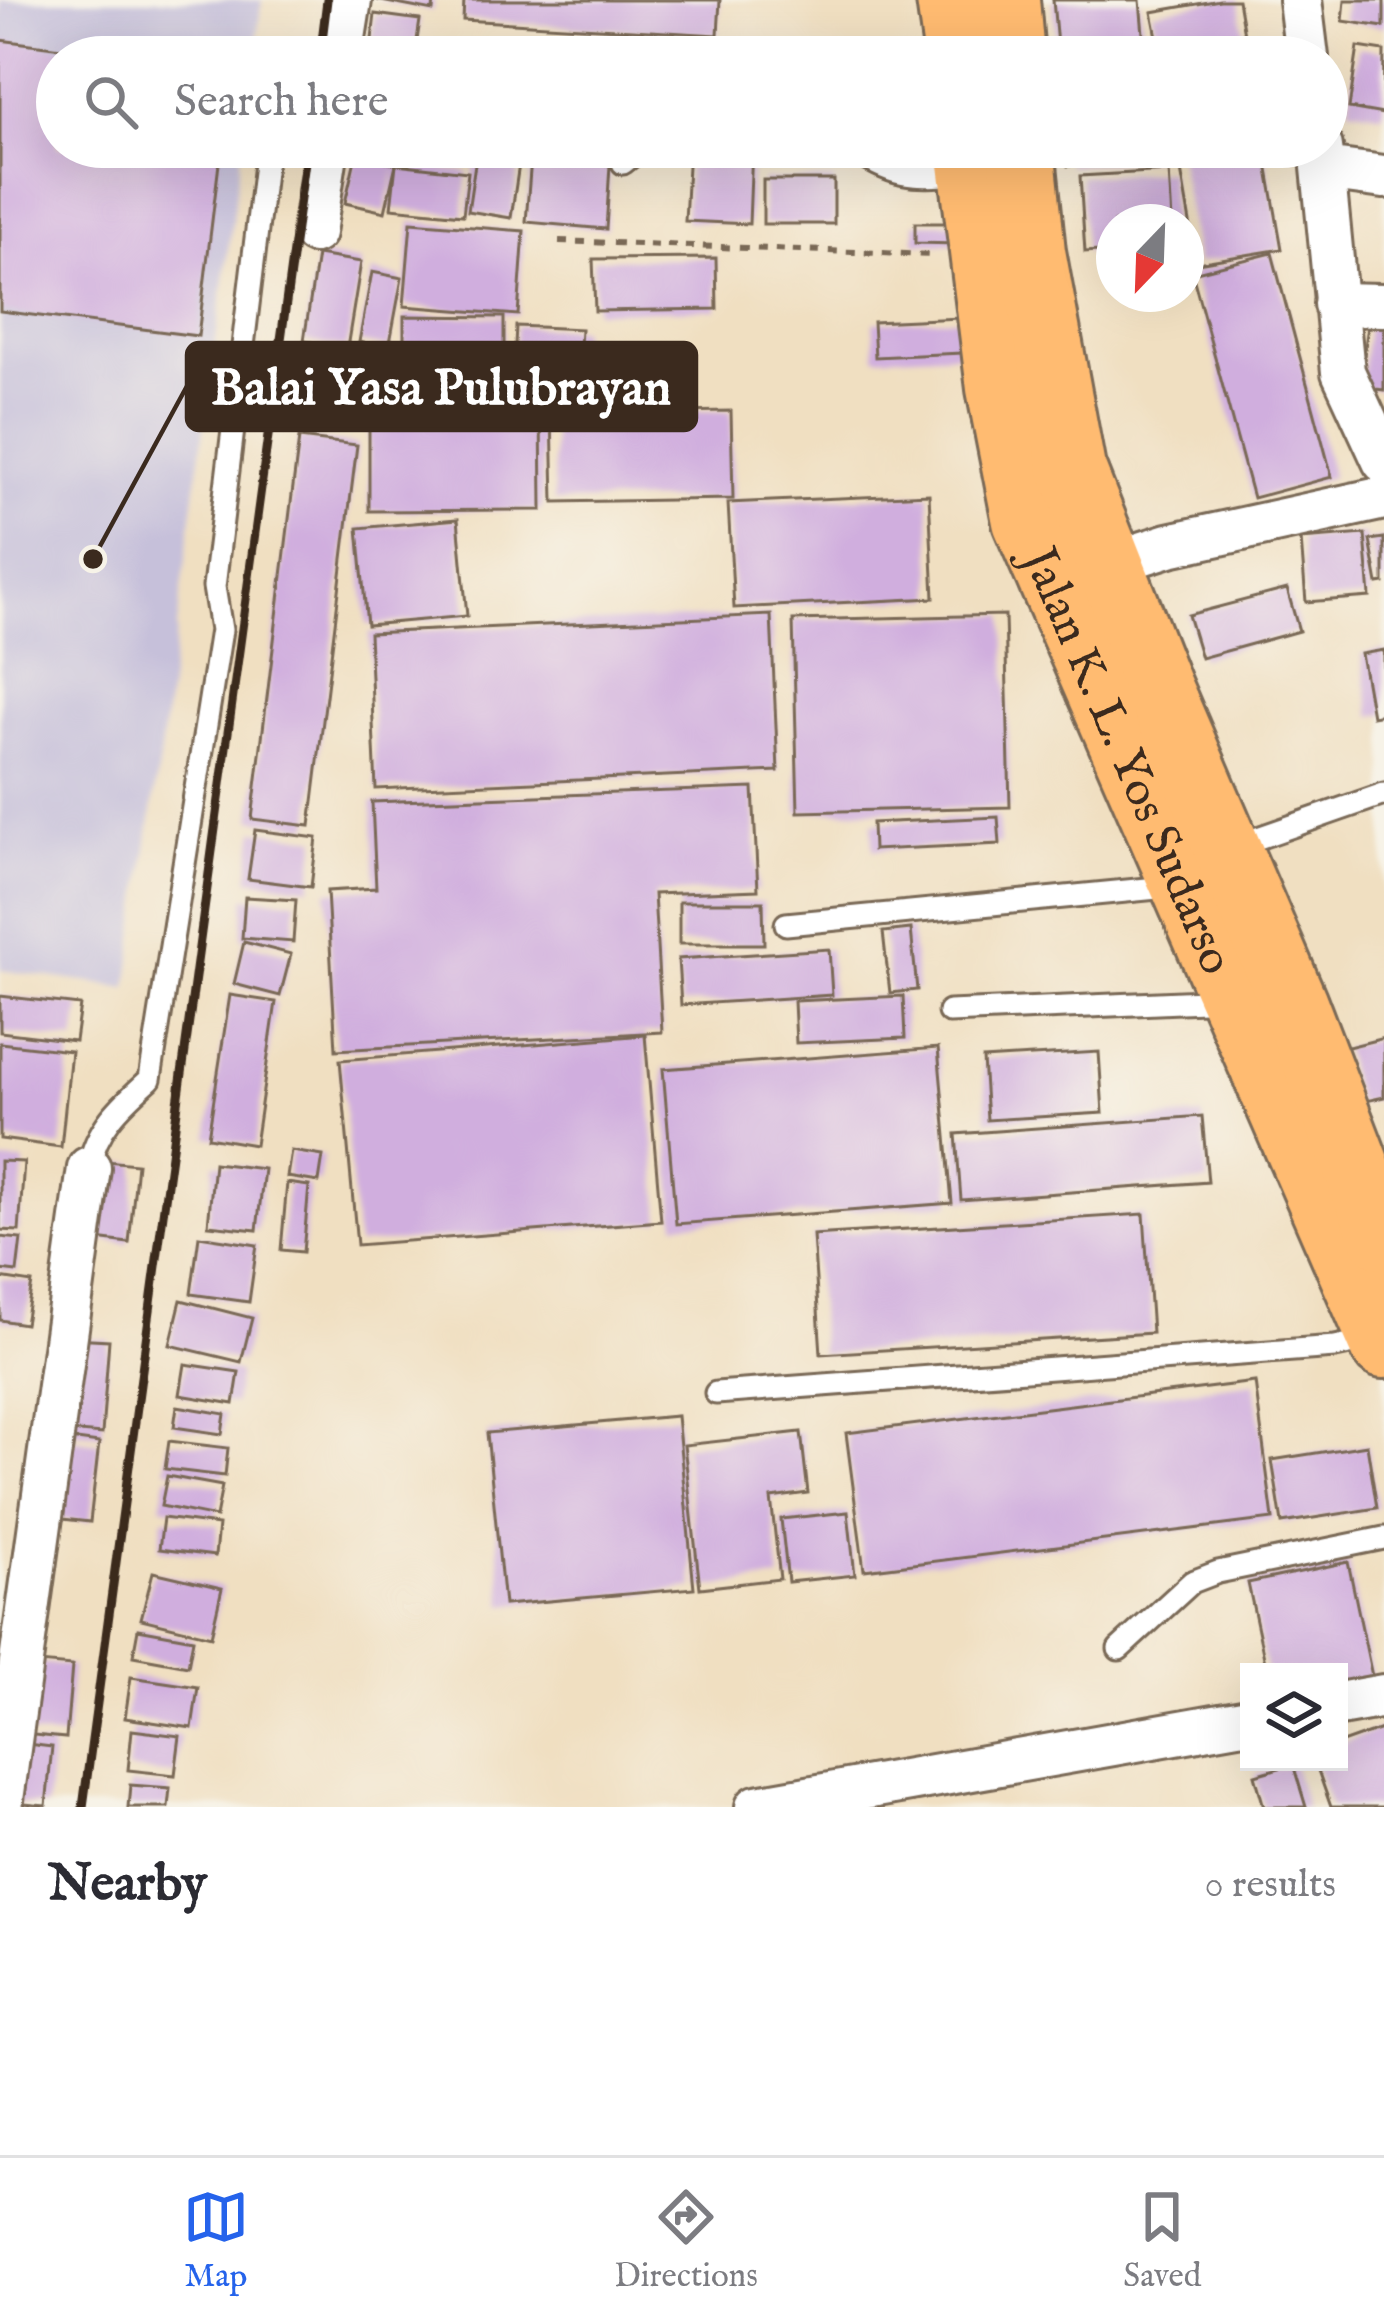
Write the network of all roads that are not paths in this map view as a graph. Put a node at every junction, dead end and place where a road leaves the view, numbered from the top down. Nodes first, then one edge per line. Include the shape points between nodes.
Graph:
1 (350, 0) edge
2 (950, 0) edge
3 (1006, 0) edge
4 (1300, 0) edge
5 (344, 36) edge
6 (955, 36) edge
7 (1009, 36) edge
8 (1304, 36) edge
9 (1348, 166) edge
10 (264, 168) edge
11 (324, 168) edge
12 (881, 168) edge
13 (938, 168) edge
14 (989, 168) edge
15 (994, 168) edge
16 (1324, 168) edge
17 (1384, 177) edge
18 (314, 232) dead end
19 (1335, 304) junction
20 (1384, 305) edge
21 (1384, 461) edge
22 (1384, 498) edge
23 (1109, 564) junction
24 (1384, 794) edge
25 (1206, 867) junction
26 (786, 924) dead end
27 (1234, 999) junction
28 (950, 1012) dead end
29 (89, 1168) joint
30 (1384, 1239) edge
31 (1382, 1341) edge
32 (716, 1393) dead end
33 (1384, 1538) edge
34 (1119, 1649) dead end
35 (1384, 1696) edge
36 (1348, 1702) edge
37 (1240, 1722) edge
38 (2, 1807) edge
39 (757, 1807) edge

1 - 5 street
2 - 6 highway
3 - 7 highway
4 - 8 street
9 - 17 street
10 - 29 lane via 214,587 221,630 150,1079 114,1111
11 - 18 street
12 - 13 lane via 904,176
14 - 25 highway, Jalan K. L. Yos Sudarso via 1000,388 1025,521
15 - 23 highway, Jalan K. L. Yos Sudarso via 1032,252 1072,469
16 - 19 street
19 - 20 street
19 - 21 street via 1343,372
22 - 23 street
23 - 25 highway, Jalan K. L. Yos Sudarso
24 - 25 lane
25 - 26 lane
25 - 27 highway, Jalan K. L. Yos Sudarso
25 - 30 highway, Jalan K. L. Yos Sudarso via 1294,1004
27 - 28 lane
27 - 31 highway, Jalan K. L. Yos Sudarso
29 - 38 street
31 - 32 lane
33 - 34 lane via 1192,1582
35 - 36 street
37 - 39 street

